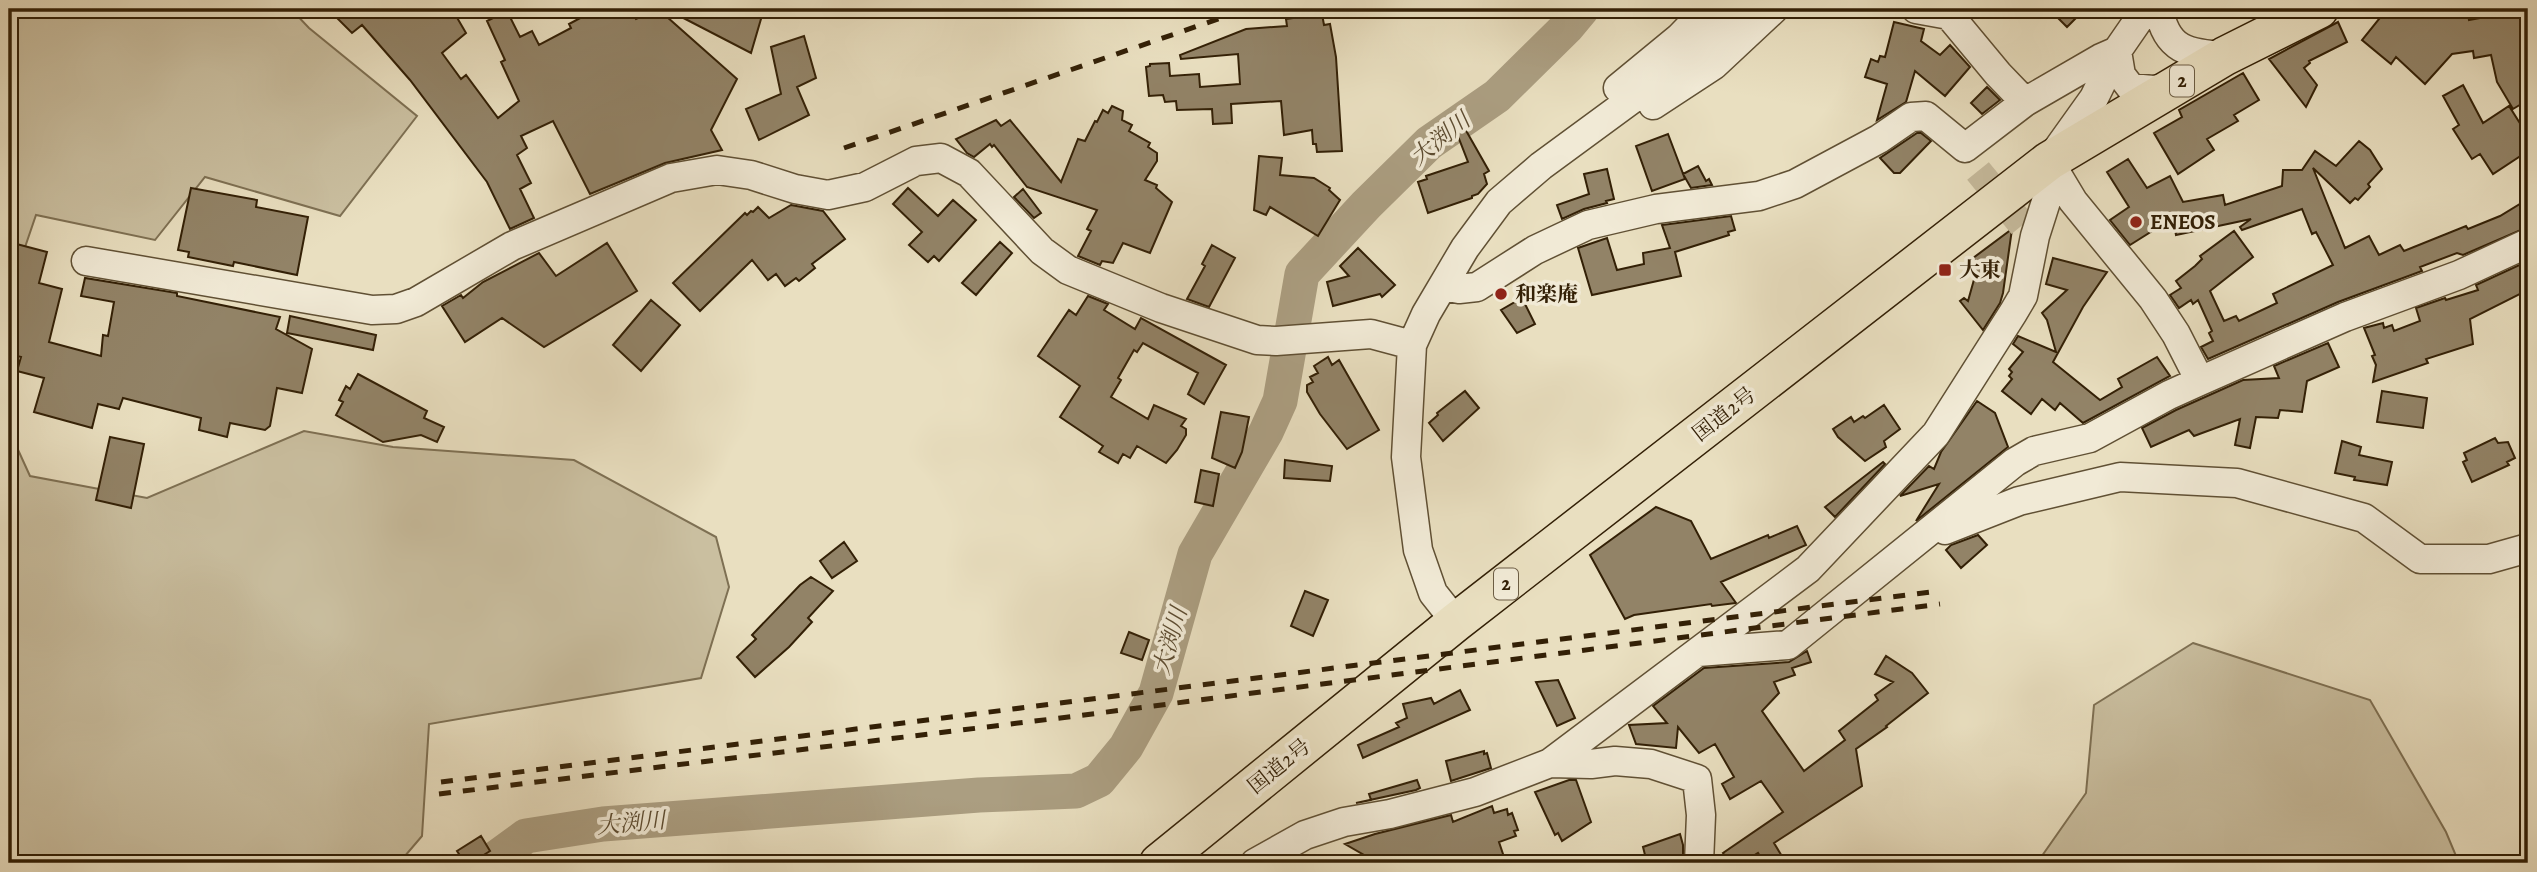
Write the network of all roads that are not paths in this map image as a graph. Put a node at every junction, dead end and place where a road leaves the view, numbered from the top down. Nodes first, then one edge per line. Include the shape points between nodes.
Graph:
1 (1707, 9) edge
2 (1740, 9) edge
3 (1774, 9) edge
4 (1916, 9) edge
5 (2146, 9) edge
6 (2159, 9) edge
7 (2319, 9) edge
8 (2118, 51) junction
9 (2225, 56) junction
10 (2175, 86) junction
11 (2025, 102) junction
12 (1581, 137) junction
13 (2049, 162) junction
14 (2023, 226) dead end
15 (2528, 243) edge
16 (86, 261) dead end
17 (1443, 286) junction
18 (2014, 313) junction
19 (1412, 345) junction
20 (2200, 381) junction
21 (1919, 540) junction
22 (2528, 548) edge
23 (1456, 622) junction
24 (1696, 653) junction
25 (1550, 763) junction
26 (1159, 863) edge
27 (1255, 863) edge
28 (1699, 863) edge

1 - 12 street via 1609,95
2 - 12 street via 1669,72
3 - 12 street via 1714,65 1631,120
4 - 11 street via 1949,15
5 - 8 street
6 - 9 street via 2165,30 2176,45 2193,54
7 - 9 highway, 国道2号 / 2
8 - 10 street via 2121,75 2131,88
8 - 11 street
8 - 13 street via 2094,98
9 - 10 highway, 国道2号 / 2
10 - 13 highway, 国道2号 / 2
11 - 17 street via 1972,159 1926,116 1911,117 1795,184 1759,196 1656,209 1588,225 1535,250 1476,287
12 - 17 street via 1499,202
13 - 18 street via 2049,192 2023,296
13 - 20 street via 2073,201 2153,299
13 - 23 highway, 国道2号 / 2
14 - 18 street
15 - 20 street
16 - 19 street via 372,310 396,309 512,246 671,178 717,170 828,195 865,187 916,161 941,158 969,173 1042,251 1068,270 1161,308 1257,340 1371,334
17 - 19 street
18 - 24 street via 1936,434 1808,569
19 - 23 street via 1406,457 1416,540 1433,593
20 - 21 street via 2090,438 2034,451
21 - 22 street via 2019,501 2120,477 2249,486 2364,518 2420,559 2489,559
21 - 24 street via 1788,645
23 - 26 highway, 国道2号 / 2
24 - 25 street
25 - 27 street via 1475,792 1305,835
25 - 28 street via 1650,764 1697,779 1702,815

